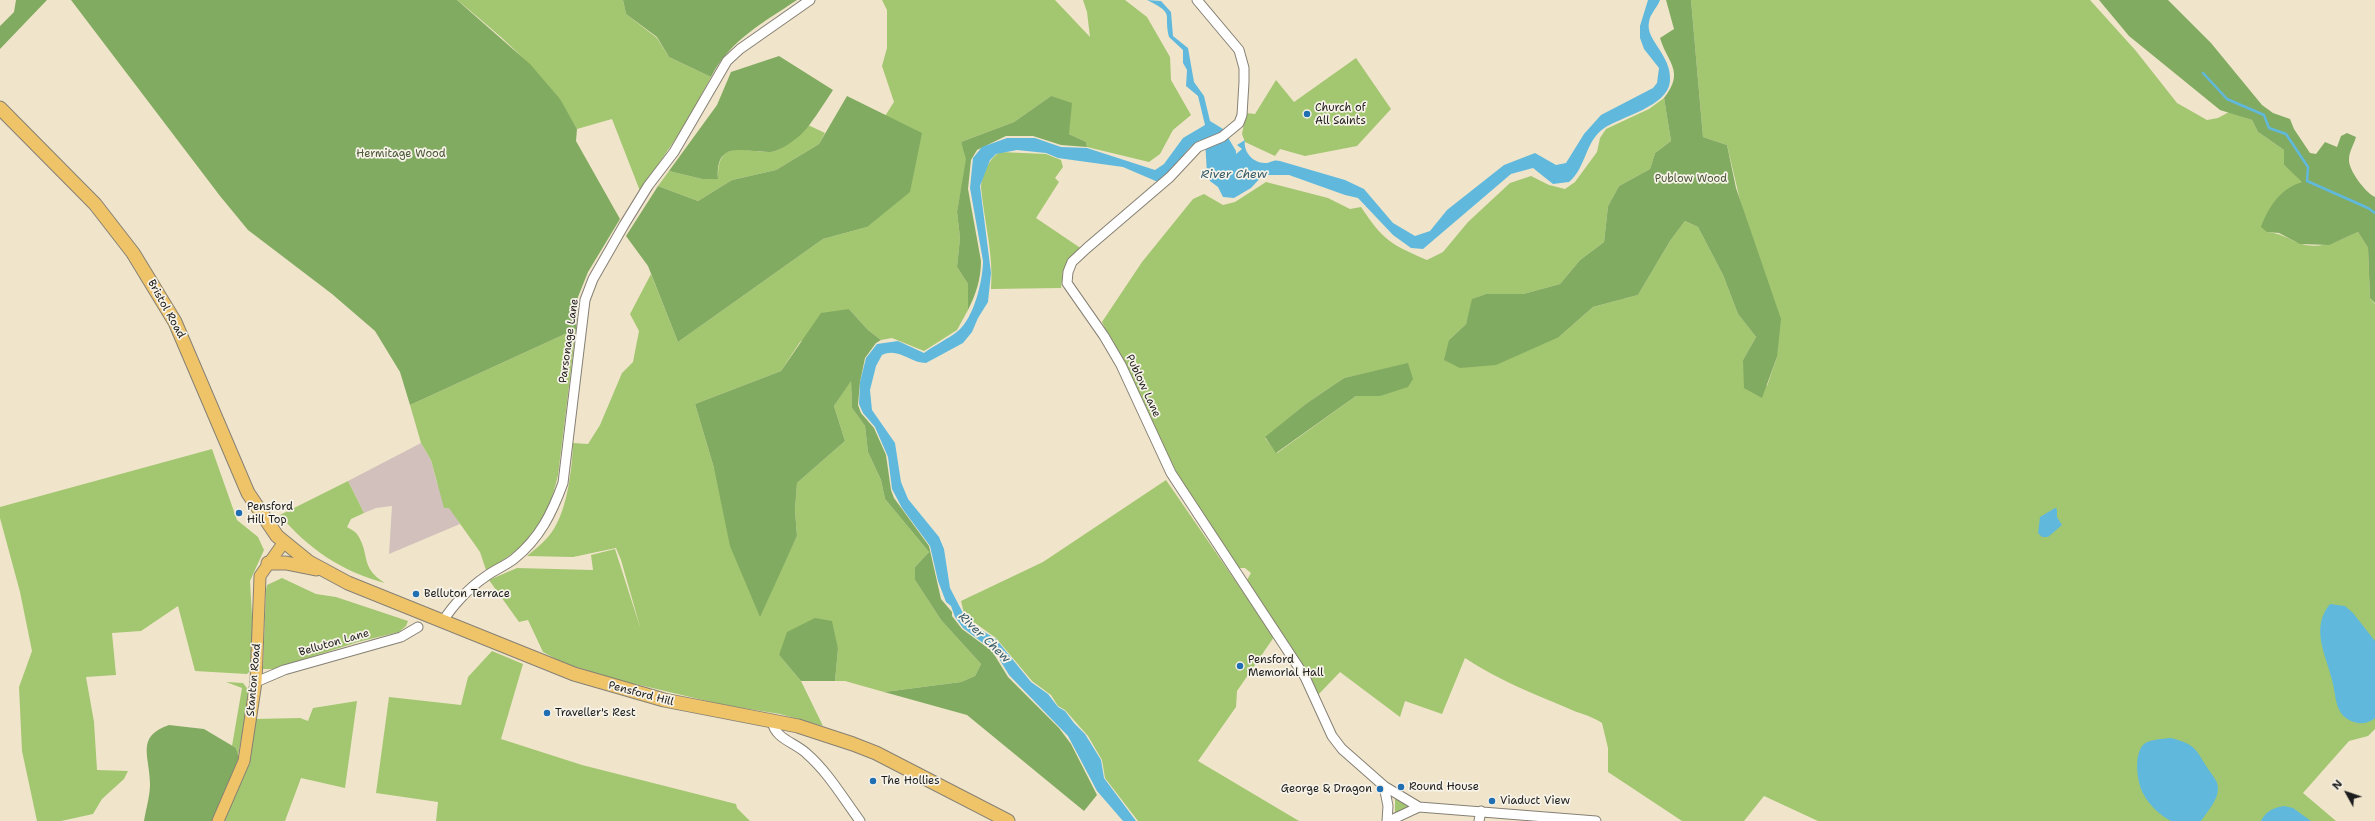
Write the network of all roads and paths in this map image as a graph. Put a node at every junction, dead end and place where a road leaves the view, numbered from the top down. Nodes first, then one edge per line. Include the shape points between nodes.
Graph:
1 (810, 0) edge
2 (1197, 0) edge
3 (0, 108) edge
4 (284, 542) junction
5 (268, 563) junction
6 (320, 570) junction
7 (443, 621) junction
8 (418, 627) dead end
9 (256, 682) junction
10 (772, 721) junction
11 (1384, 786) junction
12 (1419, 807) junction
13 (1481, 811) junction
14 (218, 821) edge
15 (860, 821) edge
16 (1008, 821) edge
17 (1388, 821) edge
18 (1479, 821) edge
19 (1596, 821) edge

1 - 7 street, Parsonage Lane via 740,49 728,61 674,152 648,186 624,225 593,279 585,300 563,483 553,509 547,522 524,550 484,577
2 - 11 street, Publow Lane via 1239,50 1244,68 1242,115 1234,128 1222,137 1198,147 1170,177 1072,262 1067,283 1121,365 1171,473 1305,677 1332,736
3 - 4 highway, Bristol Road via 95,204 146,272 175,322 248,493 264,519
4 - 5 main road, Stanton Road
4 - 6 highway, Pensford Hill
5 - 6 highway via 286,562
5 - 9 main road, Stanton Road via 258,583
6 - 7 highway, Pensford Hill
7 - 10 highway, Pensford Hill via 530,658 613,687 664,700
8 - 9 street, Belluton Lane via 401,637 284,670
9 - 14 main road, Stanton Road via 244,761
10 - 15 street via 776,734 807,754
10 - 16 highway, Pensford Hill via 806,728 876,753
11 - 12 street, Publow Lane
11 - 17 street
12 - 13 street
12 - 17 street
13 - 18 street
13 - 19 street

